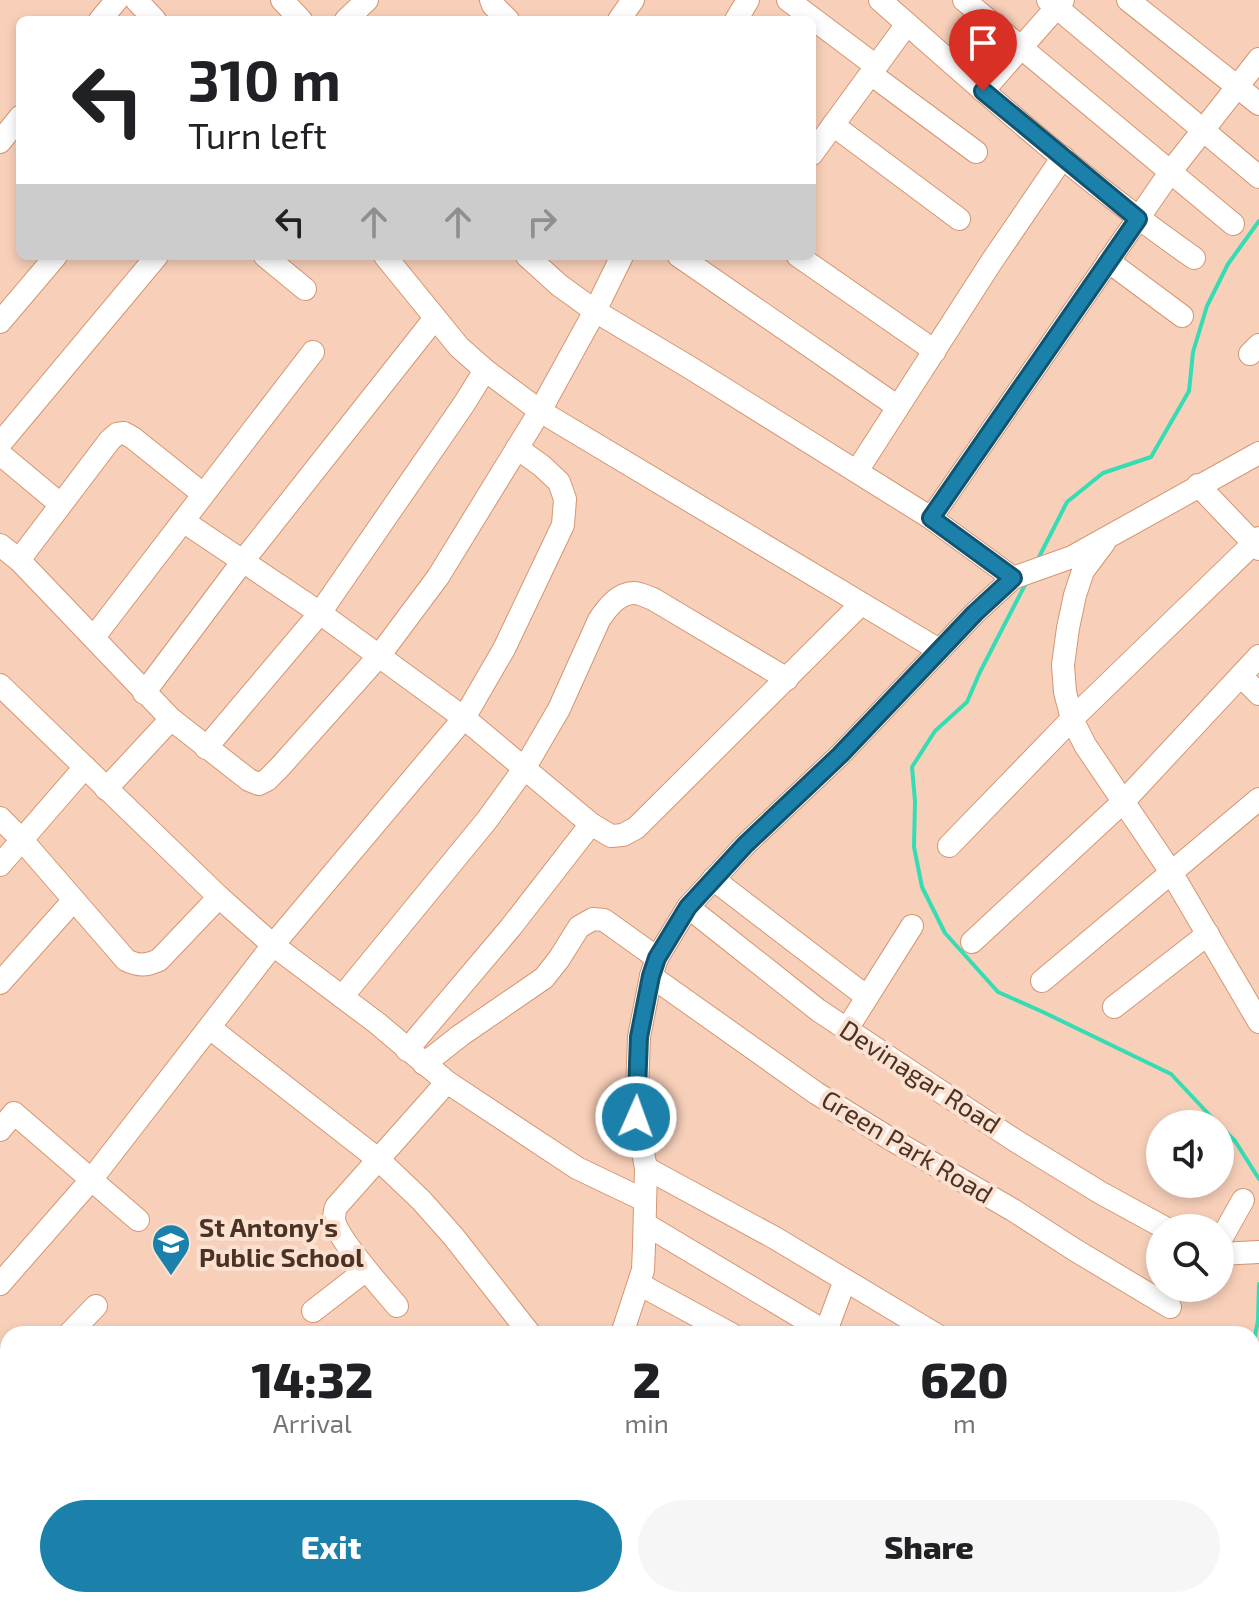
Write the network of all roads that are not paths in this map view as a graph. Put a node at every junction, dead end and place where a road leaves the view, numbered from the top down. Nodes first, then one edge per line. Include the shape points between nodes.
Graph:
1 (117, 0) edge
2 (136, 0) edge
3 (282, 0) edge
4 (367, 0) edge
5 (491, 0) edge
6 (788, 0) edge
7 (880, 0) edge
8 (964, 0) edge
9 (1128, 0) edge
10 (1056, 2) edge
11 (103, 16) edge
12 (151, 16) edge
13 (297, 16) edge
14 (350, 16) edge
15 (504, 16) edge
16 (808, 16) edge
17 (816, 23) edge
18 (907, 24) junction
19 (1021, 48) junction
20 (1259, 59) edge
21 (874, 70) junction
22 (1237, 86) junction
23 (983, 91) junction
24 (1259, 104) edge
25 (16, 122) edge
26 (833, 125) junction
27 (1202, 130) junction
28 (0, 142) edge
29 (816, 148) edge
30 (976, 152) dead end
31 (1063, 157) junction
32 (1171, 171) junction
33 (1259, 177) edge
34 (959, 219) dead end
35 (1138, 219) junction
36 (1233, 224) dead end
37 (1194, 258) dead end
38 (53, 260) edge
39 (154, 260) edge
40 (270, 260) edge
41 (388, 260) edge
42 (531, 260) edge
43 (620, 260) edge
44 (685, 260) edge
45 (804, 260) edge
46 (1108, 261) junction
47 (305, 289) dead end
48 (595, 311) junction
49 (1182, 316) dead end
50 (435, 318) junction
51 (0, 322) edge
52 (935, 351) junction
53 (313, 352) dead end
54 (485, 370) junction
55 (898, 407) junction
56 (540, 411) junction
57 (0, 444) edge
58 (517, 448) junction
59 (1259, 453) edge
60 (0, 454) edge
61 (857, 471) junction
62 (1198, 485) junction
63 (203, 494) junction
64 (60, 504) junction
65 (931, 518) junction
66 (183, 521) junction
67 (1110, 536) junction
68 (1257, 544) edge
69 (0, 545) edge
70 (19, 560) junction
71 (243, 561) junction
72 (1019, 576) junction
73 (861, 604) junction
74 (320, 613) junction
75 (94, 637) junction
76 (939, 650) junction
77 (379, 656) junction
78 (1259, 656) edge
79 (1241, 676) junction
80 (787, 679) junction
81 (0, 685) edge
82 (144, 693) junction
83 (1259, 694) edge
84 (464, 718) junction
85 (171, 719) junction
86 (1072, 719) junction
87 (206, 748) junction
88 (85, 767) junction
89 (524, 769) junction
90 (106, 789) junction
91 (1124, 801) junction
92 (1256, 809) edge
93 (0, 818) edge
94 (591, 824) junction
95 (22, 840) junction
96 (949, 846) dead end
97 (0, 865) edge
98 (1171, 872) junction
99 (713, 879) junction
100 (219, 897) junction
101 (73, 901) junction
102 (688, 907) junction
103 (912, 926) dead end
104 (1208, 934) junction
105 (972, 942) dead end
106 (273, 945) junction
107 (654, 967) junction
108 (1042, 981) dead end
109 (0, 983) edge
110 (342, 997) junction
111 (867, 997) junction
112 (1114, 1007) dead end
113 (1259, 1022) edge
114 (210, 1028) junction
115 (847, 1029) junction
116 (415, 1057) junction
117 (447, 1082) junction
118 (5, 1114) edge
119 (379, 1160) junction
120 (646, 1168) junction
121 (91, 1180) junction
122 (644, 1200) junction
123 (1243, 1200) dead end
124 (1234, 1216) edge
125 (1146, 1218) edge
126 (138, 1220) dead end
127 (645, 1224) junction
128 (1259, 1252) edge
129 (1234, 1253) edge
130 (366, 1270) junction
131 (845, 1280) junction
132 (0, 1284) edge
133 (639, 1284) junction
134 (96, 1306) dead end
135 (397, 1306) dead end
136 (1170, 1307) dead end
137 (313, 1311) dead end
138 (77, 1326) edge
139 (524, 1326) edge
140 (625, 1326) edge
141 (716, 1326) edge
142 (815, 1326) edge
143 (829, 1326) edge
144 (922, 1326) edge

1 - 11 street
2 - 12 street
3 - 13 street
4 - 14 street
5 - 15 street
6 - 16 street
7 - 18 street
8 - 19 street
9 - 22 street
10 - 19 street
10 - 27 street
17 - 21 street
18 - 21 street
18 - 23 street
19 - 23 street
19 - 32 street
20 - 22 street
21 - 26 street
21 - 30 street
22 - 24 street
22 - 27 street
23 - 31 street
25 - 28 street
26 - 29 street
26 - 34 street
27 - 32 street
27 - 33 street
31 - 35 street
31 - 52 street
32 - 35 street
32 - 36 street
35 - 37 street
35 - 46 street
38 - 51 street
39 - 57 street
40 - 47 street
41 - 50 street
42 - 48 street
43 - 48 street
44 - 55 street
45 - 52 street
46 - 49 street
46 - 65 street
48 - 56 street
48 - 61 street
50 - 54 street
50 - 71 street
52 - 55 street
53 - 63 street
54 - 56 street
54 - 74 street
55 - 61 street
56 - 58 street
56 - 73 street
58 - 77 street via 438,577
58 - 84 street via 559,482 565,499 563,525 504,649
59 - 62 street
60 - 64 street
61 - 65 street
62 - 67 street
62 - 68 street
63 - 64 street via 124,433 110,440
63 - 66 street
64 - 70 street
65 - 72 street
66 - 71 street
66 - 75 street
67 - 72 street
67 - 86 street via 1083,571 1068,628 1063,665
68 - 86 street
69 - 70 street
70 - 75 street
71 - 74 street
71 - 82 street
72 - 76 street
73 - 76 street
73 - 80 street
74 - 77 street
74 - 87 street
75 - 82 street
76 - 99 street
77 - 84 street
77 - 87 street via 267,780 249,780
78 - 79 street
79 - 83 street
79 - 91 street
80 - 89 street via 653,599 636,592 621,596 599,620 559,709
80 - 94 street via 636,828 611,836
81 - 88 street
82 - 85 street
84 - 89 street
84 - 106 street
85 - 87 street
85 - 90 street
86 - 91 street
86 - 96 street
88 - 90 street
88 - 95 street
89 - 94 street
89 - 110 street
90 - 100 street
91 - 98 street
91 - 105 street
92 - 98 street
93 - 95 street
94 - 116 street
95 - 97 street
95 - 101 street
98 - 104 street
98 - 108 street
99 - 102 street
99 - 111 street
100 - 101 street via 148,965 126,960
100 - 106 street
101 - 109 street
102 - 107 street
102 - 115 street, Devinagar Road
103 - 111 street
104 - 112 street
104 - 113 street
106 - 110 street
106 - 114 street
107 - 116 street, Green Park Road via 604,920 593,919 579,927 544,978 461,1035
107 - 120 street via 639,1037 636,1117
107 - 136 street, Green Park Road via 816,1093
110 - 116 street
111 - 115 street
114 - 119 street
114 - 121 street
115 - 125 street, Devinagar Road via 1016,1141
116 - 117 street
117 - 119 street
117 - 122 street via 577,1168
118 - 121 street
119 - 130 street via 336,1207 334,1219
119 - 139 street via 453,1236
120 - 122 street
120 - 131 street
121 - 126 street
121 - 132 street
122 - 127 street
123 - 124 street
127 - 133 street
127 - 142 street
128 - 129 street
130 - 135 street
130 - 137 street
131 - 143 street
131 - 144 street
133 - 140 street
133 - 141 street
134 - 138 street

